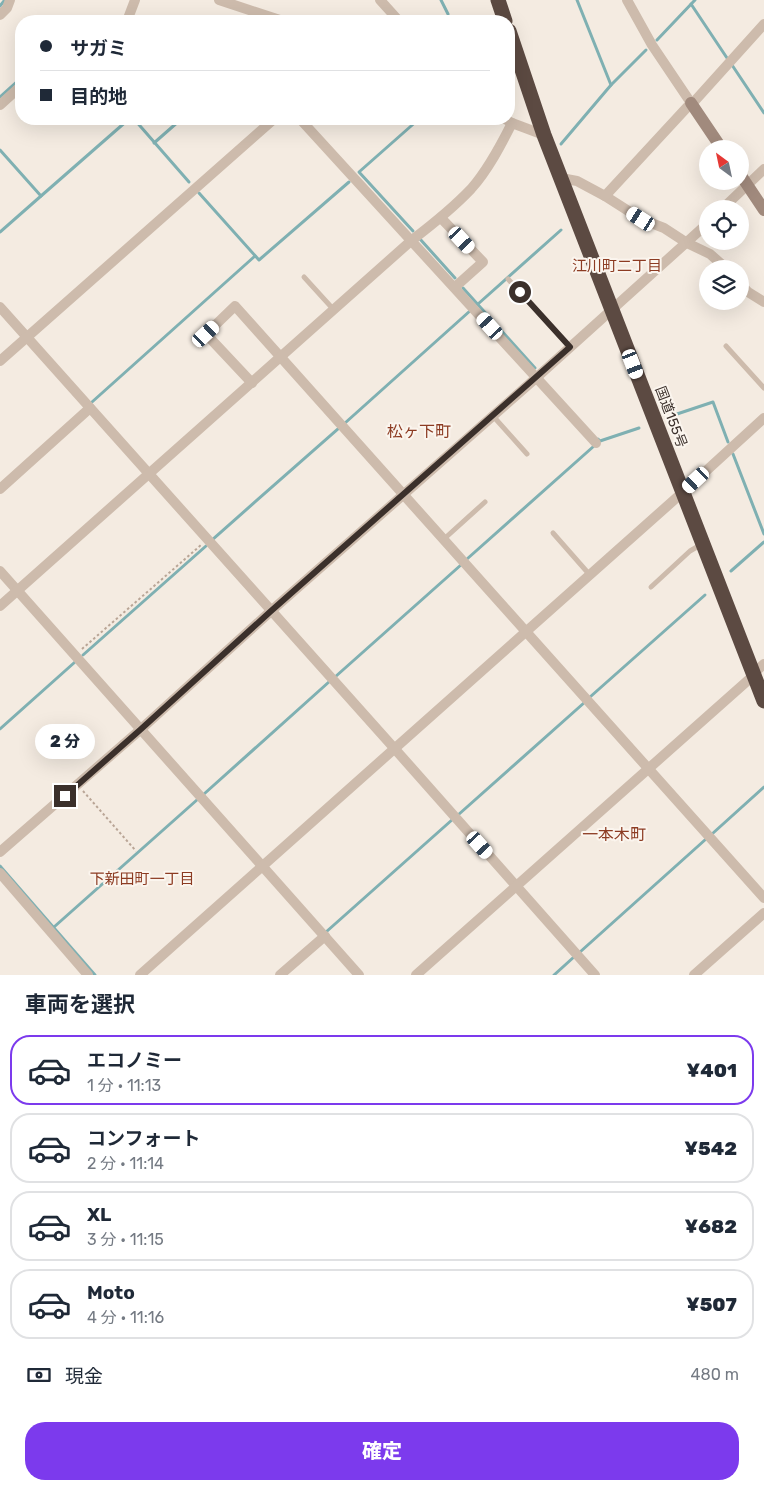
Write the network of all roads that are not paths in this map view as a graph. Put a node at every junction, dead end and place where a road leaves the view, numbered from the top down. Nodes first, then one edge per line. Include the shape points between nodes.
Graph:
1 (10, 0) edge
2 (135, 0) edge
3 (220, 0) edge
4 (380, 0) edge
5 (498, 0) edge
6 (628, 0) edge
7 (0, 15) edge
8 (129, 15) edge
9 (265, 15) edge
10 (394, 15) edge
11 (503, 15) edge
12 (764, 24) edge
13 (515, 49) edge
14 (15, 91) edge
15 (691, 104) junction
16 (0, 105) edge
17 (515, 123) edge
18 (267, 125) edge
19 (306, 125) edge
20 (508, 125) edge
21 (544, 135) junction
22 (716, 140) edge
23 (764, 169) edge
24 (749, 177) edge
25 (560, 178) junction
26 (749, 188) edge
27 (736, 190) edge
28 (605, 196) junction
29 (729, 200) edge
30 (764, 210) edge
31 (442, 218) junction
32 (699, 232) edge
33 (412, 240) junction
34 (687, 243) junction
35 (717, 260) edge
36 (304, 277) dead end
37 (508, 279) dead end
38 (455, 288) junction
39 (749, 293) edge
40 (764, 302) edge
41 (0, 307) edge
42 (334, 310) junction
43 (612, 310) junction
44 (26, 337) junction
45 (726, 346) dead end
46 (570, 347) junction
47 (281, 358) junction
48 (0, 361) edge
49 (536, 378) junction
50 (252, 383) junction
51 (764, 388) edge
52 (90, 408) junction
53 (492, 416) junction
54 (764, 418) edge
55 (596, 443) dead end
56 (527, 454) dead end
57 (149, 474) junction
58 (0, 489) edge
59 (683, 492) junction
60 (403, 494) junction
61 (485, 502) dead end
62 (553, 533) dead end
63 (444, 539) junction
64 (702, 543) junction
65 (0, 570) edge
66 (589, 574) junction
67 (651, 587) dead end
68 (18, 590) junction
69 (0, 606) edge
70 (271, 611) junction
71 (526, 631) junction
72 (757, 671) edge
73 (764, 701) edge
74 (140, 730) junction
75 (394, 748) junction
76 (648, 768) junction
77 (0, 852) edge
78 (262, 865) junction
79 (0, 874) edge
80 (516, 886) junction
81 (764, 898) edge
82 (764, 913) edge
83 (325, 936) junction
84 (88, 975) edge
85 (140, 975) edge
86 (280, 975) edge
87 (359, 975) edge
88 (416, 975) edge
89 (595, 975) edge
90 (694, 975) edge

1 - 7 street
2 - 8 street
3 - 9 street
4 - 10 street
5 - 11 highway
6 - 15 street via 652,45
12 - 15 street
13 - 21 highway, 国道155号
14 - 16 street
15 - 22 street
15 - 28 street
17 - 21 street
18 - 44 street
19 - 33 street
20 - 31 street via 500,146 472,187
21 - 25 highway, 国道155号
23 - 24 street
25 - 28 street via 577,181
25 - 43 highway, 国道155号
26 - 30 street
27 - 29 street
28 - 34 street
31 - 33 street
31 - 38 street via 483,262
32 - 34 street
33 - 38 street
33 - 42 street
34 - 35 street
34 - 43 street
36 - 42 lane
37 - 46 lane
38 - 49 street
39 - 40 street
41 - 44 street
42 - 47 street
43 - 46 street
43 - 59 highway, 国道155号
44 - 48 street
44 - 52 street
45 - 51 lane
46 - 49 street
47 - 50 street
47 - 50 street via 235,306 206,334
47 - 60 street
49 - 53 street
49 - 55 street
50 - 57 street
52 - 57 street
52 - 58 street
53 - 56 lane
53 - 60 street
54 - 59 street
57 - 68 street
57 - 70 street
59 - 64 highway, 国道155号
59 - 66 street
60 - 63 street
60 - 70 street
61 - 63 lane
62 - 66 lane
63 - 71 street
64 - 67 lane
64 - 72 highway, 国道155号
65 - 68 street
66 - 71 street
68 - 69 street
68 - 74 street
70 - 74 street
70 - 75 street
71 - 75 street
71 - 76 street
72 - 73 highway, 国道155号
72 - 76 street
74 - 77 street
74 - 78 street
75 - 78 street
75 - 80 street
76 - 80 street
76 - 81 street
78 - 83 street
78 - 85 street
79 - 84 street
80 - 88 street
80 - 89 street
82 - 90 street
83 - 86 street
83 - 87 street

